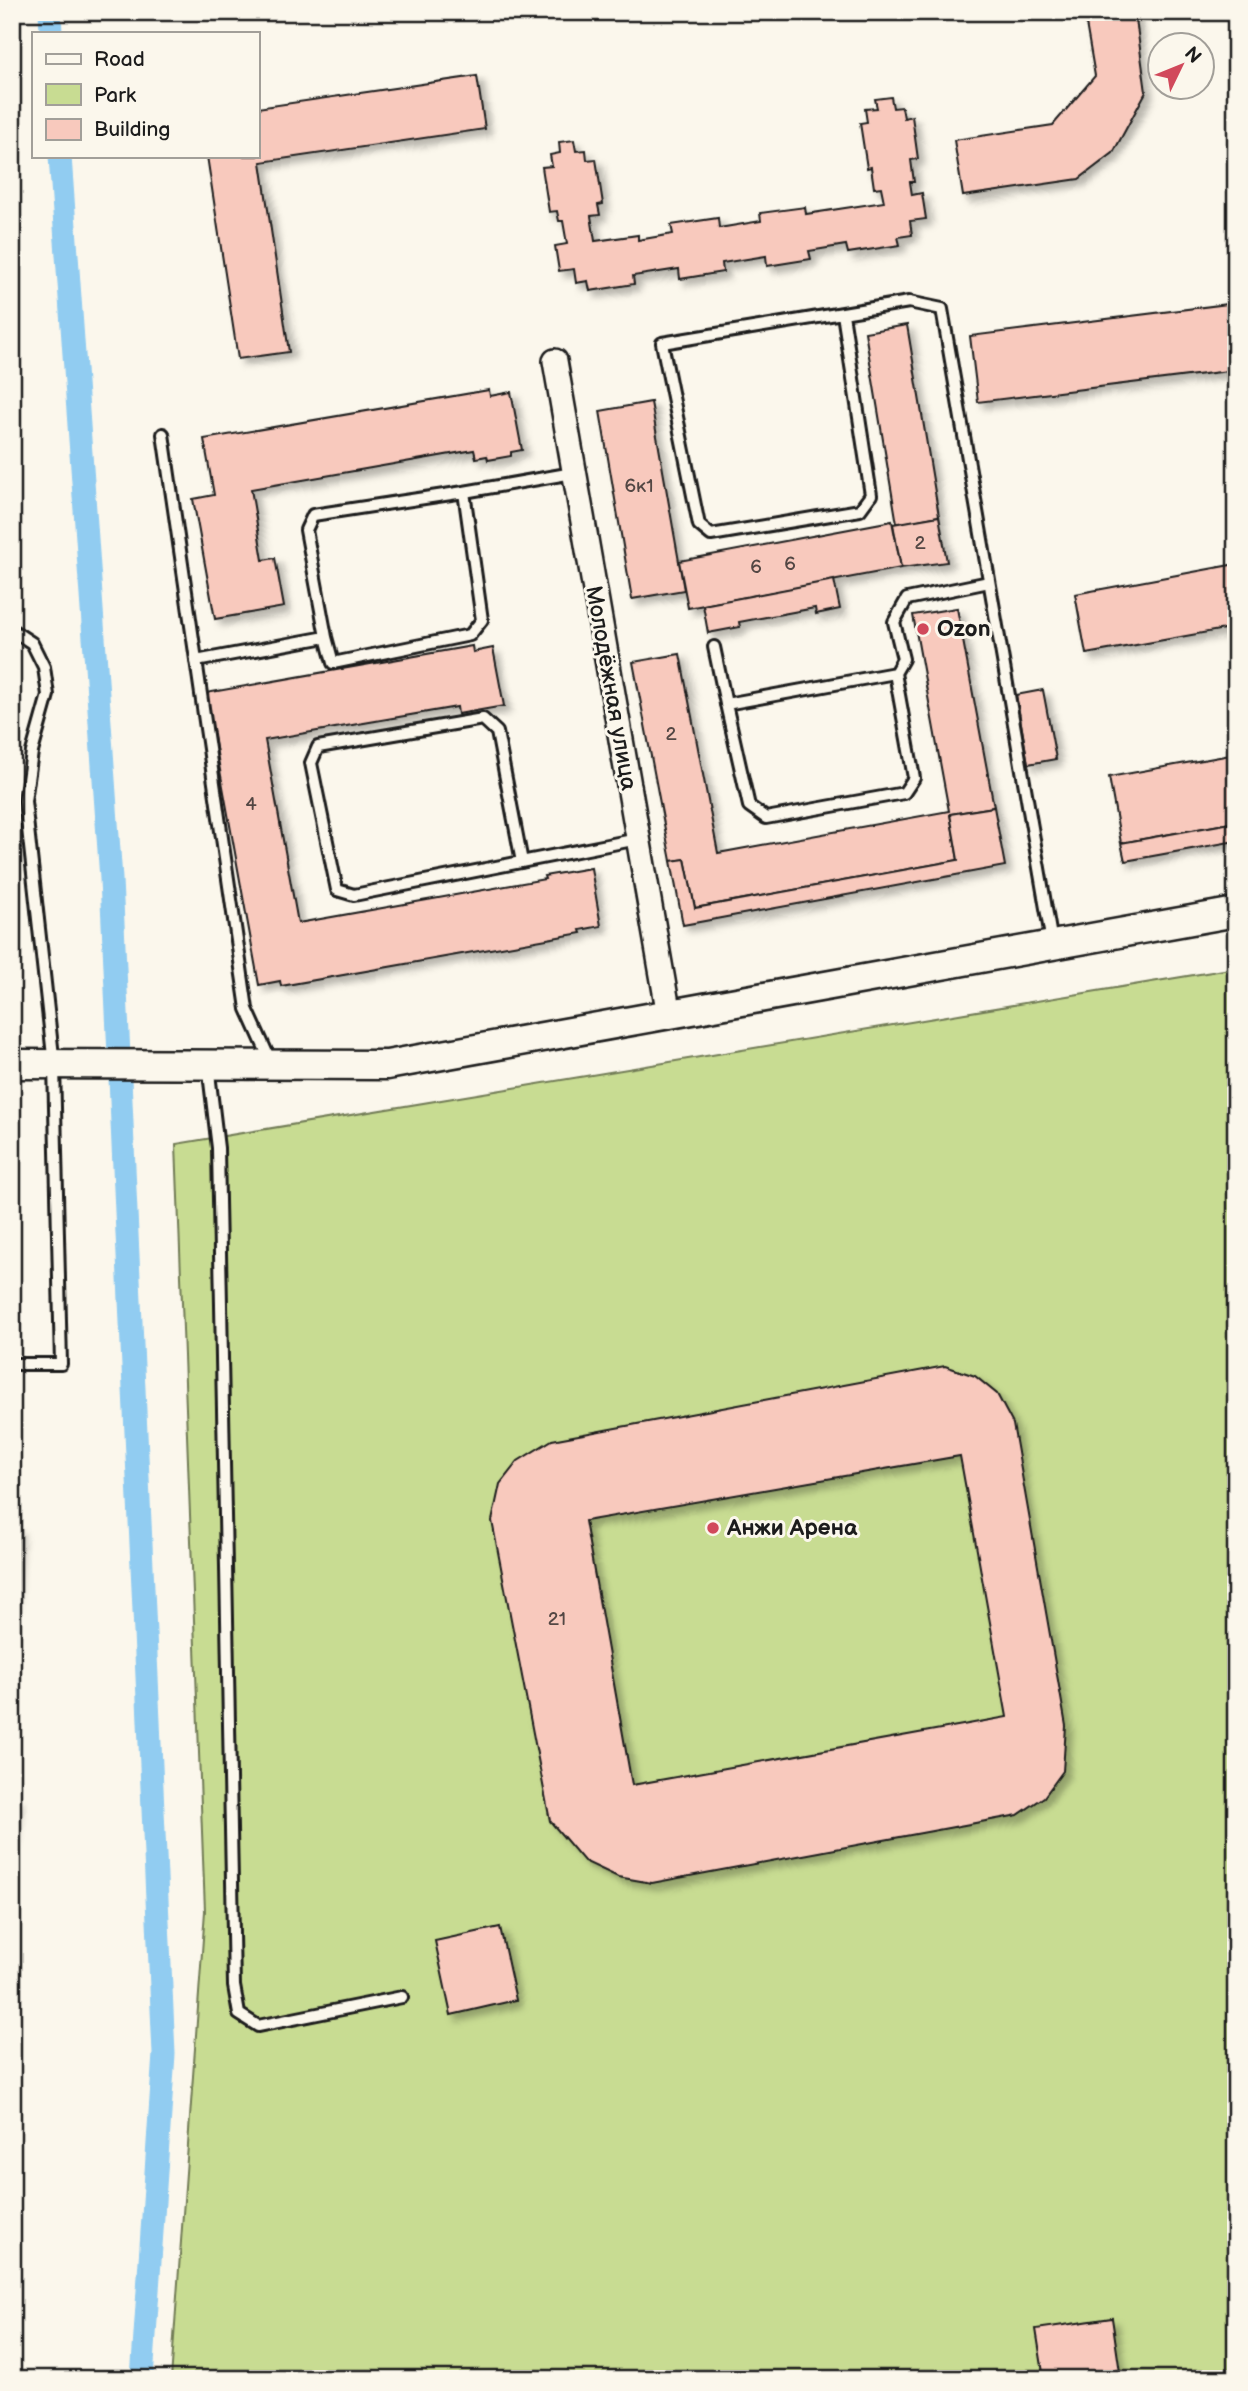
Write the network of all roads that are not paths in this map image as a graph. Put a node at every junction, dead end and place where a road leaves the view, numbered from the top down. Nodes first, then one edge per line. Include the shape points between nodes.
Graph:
1 (843, 314) junction
2 (555, 361) dead end
3 (163, 434) dead end
4 (573, 473) junction
5 (464, 492) junction
6 (989, 582) junction
7 (12, 631) edge
8 (326, 637) junction
9 (714, 646) dead end
10 (196, 661) junction
11 (895, 673) junction
12 (726, 704) junction
13 (638, 839) junction
14 (522, 862) junction
15 (1236, 912) edge
16 (1052, 945) junction
17 (669, 1016) junction
18 (12, 1064) edge
19 (67, 1065) junction
20 (208, 1065) junction
21 (272, 1065) junction
22 (12, 1364) edge
23 (402, 1997) dead end

1 - 1 lane via 662,343 699,525 710,535 860,510 871,495
1 - 6 lane via 909,302 942,309
2 - 4 street, Молодёжная улица
3 - 10 lane
4 - 5 lane
4 - 13 street, Молодёжная улица
5 - 8 lane via 313,515 306,530
5 - 8 lane via 482,620 470,635 333,663
6 - 11 lane via 907,599 894,622 903,659
6 - 16 lane
7 - 19 lane via 32,643 44,667 48,695 32,752 25,801
8 - 10 lane
9 - 12 lane
10 - 21 lane via 247,1009
11 - 12 lane
11 - 12 lane via 914,778 904,793 766,818 749,806
13 - 14 lane
13 - 17 street, Молодёжная улица
14 - 14 lane via 354,895 337,890 311,763 318,747 483,719 498,732
15 - 16 street
16 - 17 street
17 - 21 street via 387,1065
18 - 19 street
19 - 20 street
19 - 22 lane via 61,1364
20 - 21 street
20 - 23 lane via 218,1148 233,1945 239,2014 257,2026

